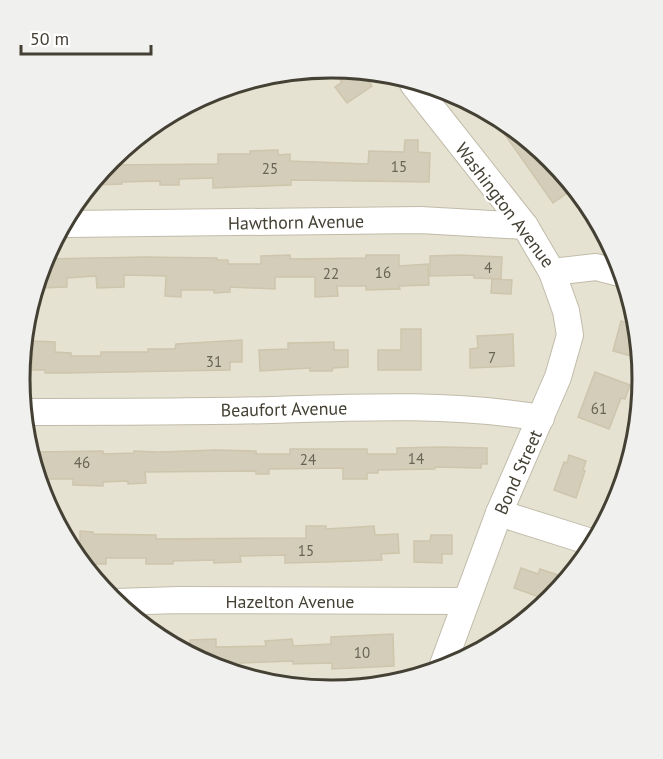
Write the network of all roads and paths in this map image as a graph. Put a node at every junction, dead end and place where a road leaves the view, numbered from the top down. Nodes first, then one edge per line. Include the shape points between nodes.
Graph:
1 (418, 91) edge
2 (73, 224) edge
3 (525, 226) junction
4 (613, 271) edge
5 (552, 272) junction
6 (32, 412) edge
7 (541, 418) junction
8 (499, 513) junction
9 (586, 540) edge
10 (466, 601) junction
11 (128, 602) edge
12 (445, 659) edge

1 - 3 street, Washington Avenue
2 - 3 street, Hawthorn Avenue via 420,220
3 - 5 street, Washington Avenue
4 - 5 street, Washington Avenue via 596,267
5 - 7 street, Bond Street via 570,335
6 - 7 street, Beaufort Avenue via 377,407 501,411
7 - 8 street, Bond Street
8 - 9 street
8 - 10 street, Bond Street
10 - 11 street, Hazelton Avenue
10 - 12 street, Bond Street

